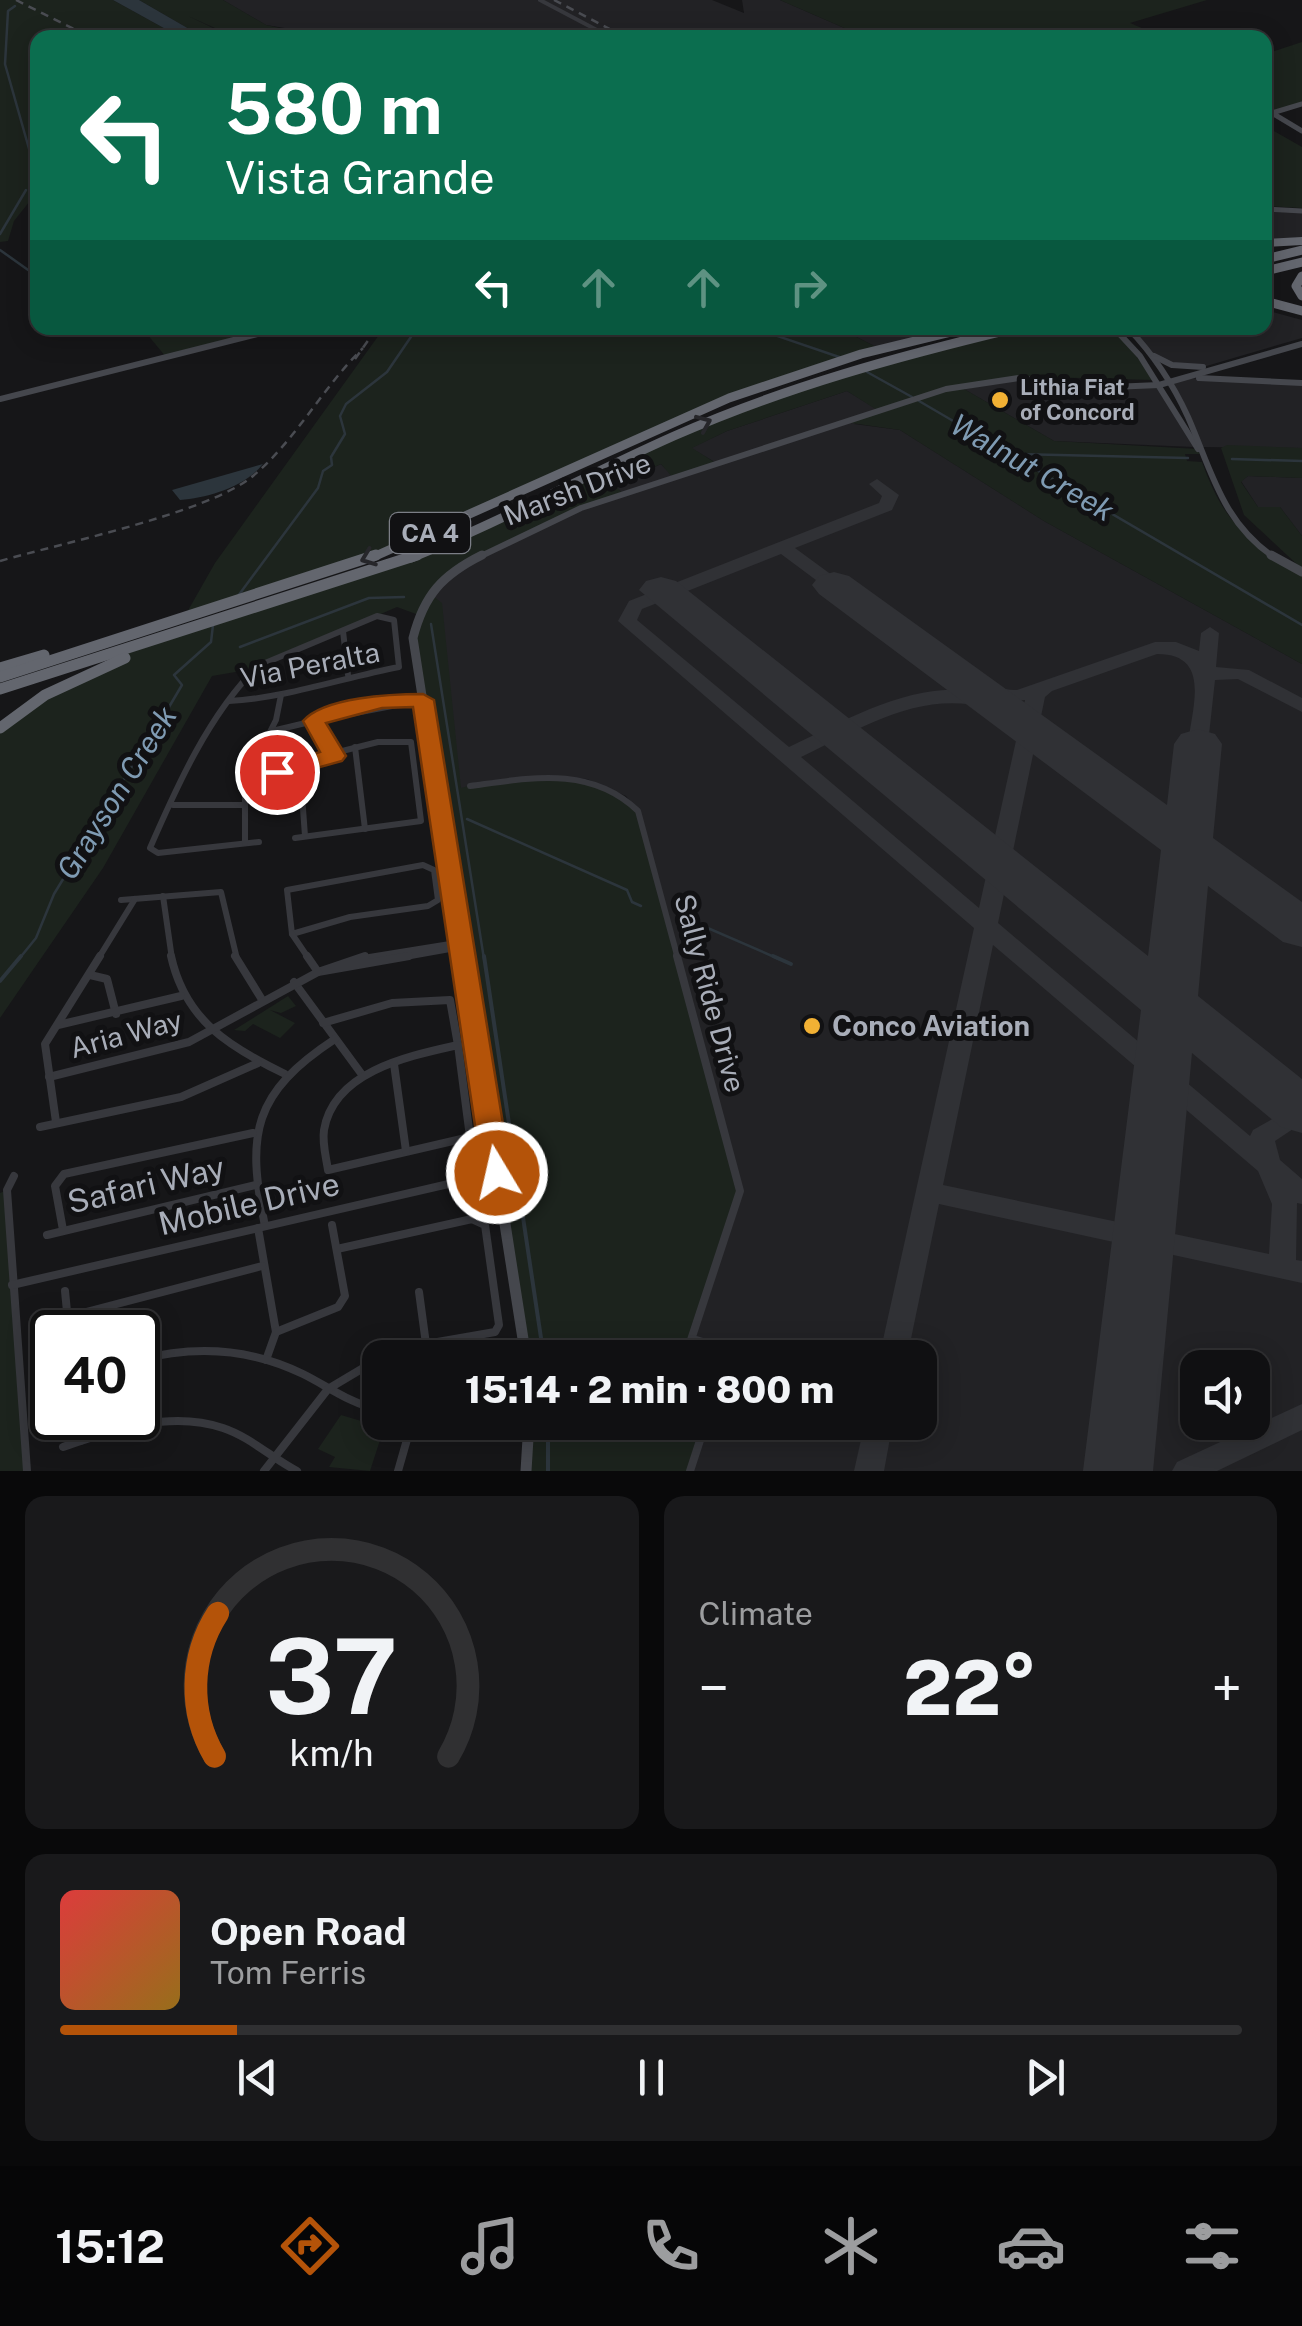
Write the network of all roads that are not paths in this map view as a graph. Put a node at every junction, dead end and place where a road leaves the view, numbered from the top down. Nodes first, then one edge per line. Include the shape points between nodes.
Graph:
1 (540, 0) edge
2 (597, 30) edge
3 (1302, 104) edge
4 (1302, 128) edge
5 (1272, 208) edge
6 (1302, 210) edge
7 (1302, 241) edge
8 (1272, 243) edge
9 (1302, 250) edge
10 (1272, 257) edge
11 (1302, 262) edge
12 (1272, 268) edge
13 (1302, 276) edge
14 (1302, 296) edge
15 (1272, 304) edge
16 (1302, 311) edge
17 (253, 335) edge
18 (938, 335) edge
19 (986, 335) edge
20 (1120, 335) edge
21 (1134, 335) edge
22 (1302, 341) edge
23 (1150, 352) junction
24 (1204, 367) junction
25 (1221, 368) junction
26 (1186, 378) junction
27 (1244, 380) junction
28 (1162, 381) junction
29 (1302, 383) edge
30 (0, 399) edge
31 (1302, 572) edge
32 (180, 620) junction
33 (343, 631) junction
34 (168, 640) junction
35 (0, 668) edge
36 (348, 675) junction
37 (0, 677) edge
38 (0, 689) edge
39 (281, 695) junction
40 (423, 700) junction
41 (230, 701) junction
42 (314, 721) junction
43 (0, 728) edge
44 (270, 731) junction
45 (356, 748) junction
46 (334, 756) junction
47 (300, 768) junction
48 (248, 776) junction
49 (470, 786) dead end
50 (172, 805) junction
51 (244, 805) junction
52 (364, 829) junction
53 (306, 836) junction
54 (294, 838) dead end
55 (259, 842) dead end
56 (245, 843) junction
57 (163, 896) junction
58 (135, 899) junction
59 (121, 900) dead end
60 (292, 934) junction
61 (461, 947) junction
62 (318, 972) junction
63 (90, 975) junction
64 (294, 982) junction
65 (181, 996) junction
66 (261, 998) junction
67 (116, 1014) junction
68 (324, 1023) junction
69 (58, 1025) junction
70 (212, 1032) junction
71 (335, 1039) junction
72 (458, 1045) junction
73 (260, 1062) junction
74 (394, 1064) junction
75 (285, 1074) junction
76 (363, 1076) junction
77 (49, 1077) junction
78 (56, 1122) junction
79 (40, 1127) dead end
80 (253, 1133) junction
81 (406, 1152) junction
82 (497, 1173) junction
83 (14, 1176) dead end
84 (256, 1186) junction
85 (332, 1225) dead end
86 (262, 1227) junction
87 (62, 1230) junction
88 (47, 1234) dead end
89 (337, 1249) junction
90 (262, 1266) junction
91 (12, 1285) junction
92 (64, 1292) dead end
93 (419, 1292) dead end
94 (66, 1310) edge
95 (94, 1310) edge
96 (276, 1332) junction
97 (693, 1338) joint
98 (425, 1340) edge
99 (449, 1340) edge
100 (523, 1340) edge
101 (699, 1340) edge
102 (160, 1353) edge
103 (266, 1360) junction
104 (362, 1363) edge
105 (327, 1387) junction
106 (362, 1402) edge
107 (407, 1440) edge
108 (528, 1440) edge
109 (700, 1440) edge
110 (80, 1441) joint
111 (63, 1447) dead end
112 (272, 1460) junction
113 (27, 1471) edge
114 (264, 1471) edge
115 (297, 1471) edge
116 (398, 1471) edge
117 (526, 1471) edge
118 (690, 1471) edge

1 - 2 street
3 - 4 street via 1272,113
5 - 6 street
7 - 8 highway
9 - 10 highway
11 - 12 highway
13 - 14 highway via 1296,286
15 - 16 highway
17 - 30 street
18 -> 32 highway, CA 4 via 803,372 673,421 380,554
34 -> 19 highway, CA 4 via 332,590 454,542 676,435 817,381
20 - 28 street
21 - 23 street
22 - 24 street
22 - 25 street
23 - 24 street via 1172,365
23 - 28 street
24 - 28 street
25 - 26 street
25 - 27 street via 1225,376
26 - 27 street
26 - 28 street
27 - 29 street
28 - 31 street via 1228,518 1255,546
28 - 40 street, Marsh Drive via 1019,378 946,389 561,515 450,572 429,592 412,628
32 - 35 highway
32 - 37 highway, CA 4
33 - 36 street
33 - 36 street, Via Peralta via 385,614 396,626 401,665
33 - 41 street via 258,666
34 - 38 highway
34 - 43 highway via 77,678
36 - 39 street, Via Peralta
39 - 41 street, Via Peralta
39 - 44 street
40 - 42 street via 354,706
40 - 61 street, Marsh Drive
41 - 50 street
42 - 44 street
42 - 46 street
44 - 48 street
45 - 46 street
45 - 52 street
45 - 52 street via 411,742 423,814 418,822
46 - 47 street
47 - 48 street
47 - 53 street
48 - 51 street
49 - 97 street, Sally Ride Drive via 587,779 626,796 638,811 740,1191
50 - 51 street
50 - 56 street via 151,850
51 - 56 street
52 - 53 street
53 - 54 street
55 - 56 street
57 - 58 street
57 - 65 street
57 - 66 street via 223,894 232,953
58 - 59 street
58 - 63 street
60 - 60 street via 287,890 423,865 434,870 438,900 428,906 350,916
60 - 62 street
61 - 62 street, Aria Way via 371,954
61 - 82 street, Marsh Drive
62 - 64 street, Aria Way
63 - 67 street via 107,979
63 - 69 street
64 - 66 street, Aria Way
64 - 68 street
65 - 67 street
65 - 70 street
66 - 70 street, Aria Way
67 - 69 street
68 - 71 street
68 - 72 street via 377,1006 446,998
69 - 77 street via 46,1044
70 - 73 street
70 - 77 street, Aria Way via 175,1048
71 - 75 street
71 - 76 street
72 - 74 street
72 - 81 street via 470,1136
73 - 75 street
73 - 78 street via 181,1097
74 - 76 street
74 - 81 street
75 - 80 street
76 - 81 street via 339,1098 324,1131 328,1170
77 - 78 street
78 - 79 street
80 - 84 street
80 - 87 street via 64,1174 55,1186
82 - 86 street, Mobile Drive
82 - 100 street, Marsh Drive
83 - 91 street via 6,1190
84 - 86 street
84 - 87 street, Safari Way
85 - 89 street
86 - 90 street
86 - 91 street, Mobile Drive
87 - 88 street, Safari Way
89 - 96 street via 345,1296 338,1307
89 - 99 street via 472,1219 486,1226 499,1325 495,1332
90 - 95 street
90 - 96 street
91 - 113 street
92 - 94 street
93 - 98 street
96 - 103 street
97 - 101 street
102 - 103 street via 227,1348
103 - 105 street
104 - 105 street
105 - 106 street
105 - 112 street
107 - 116 street
108 - 117 street
109 - 118 street
110 - 111 street
110 - 112 street via 154,1421 190,1420 226,1429
112 - 114 street
112 - 115 street

